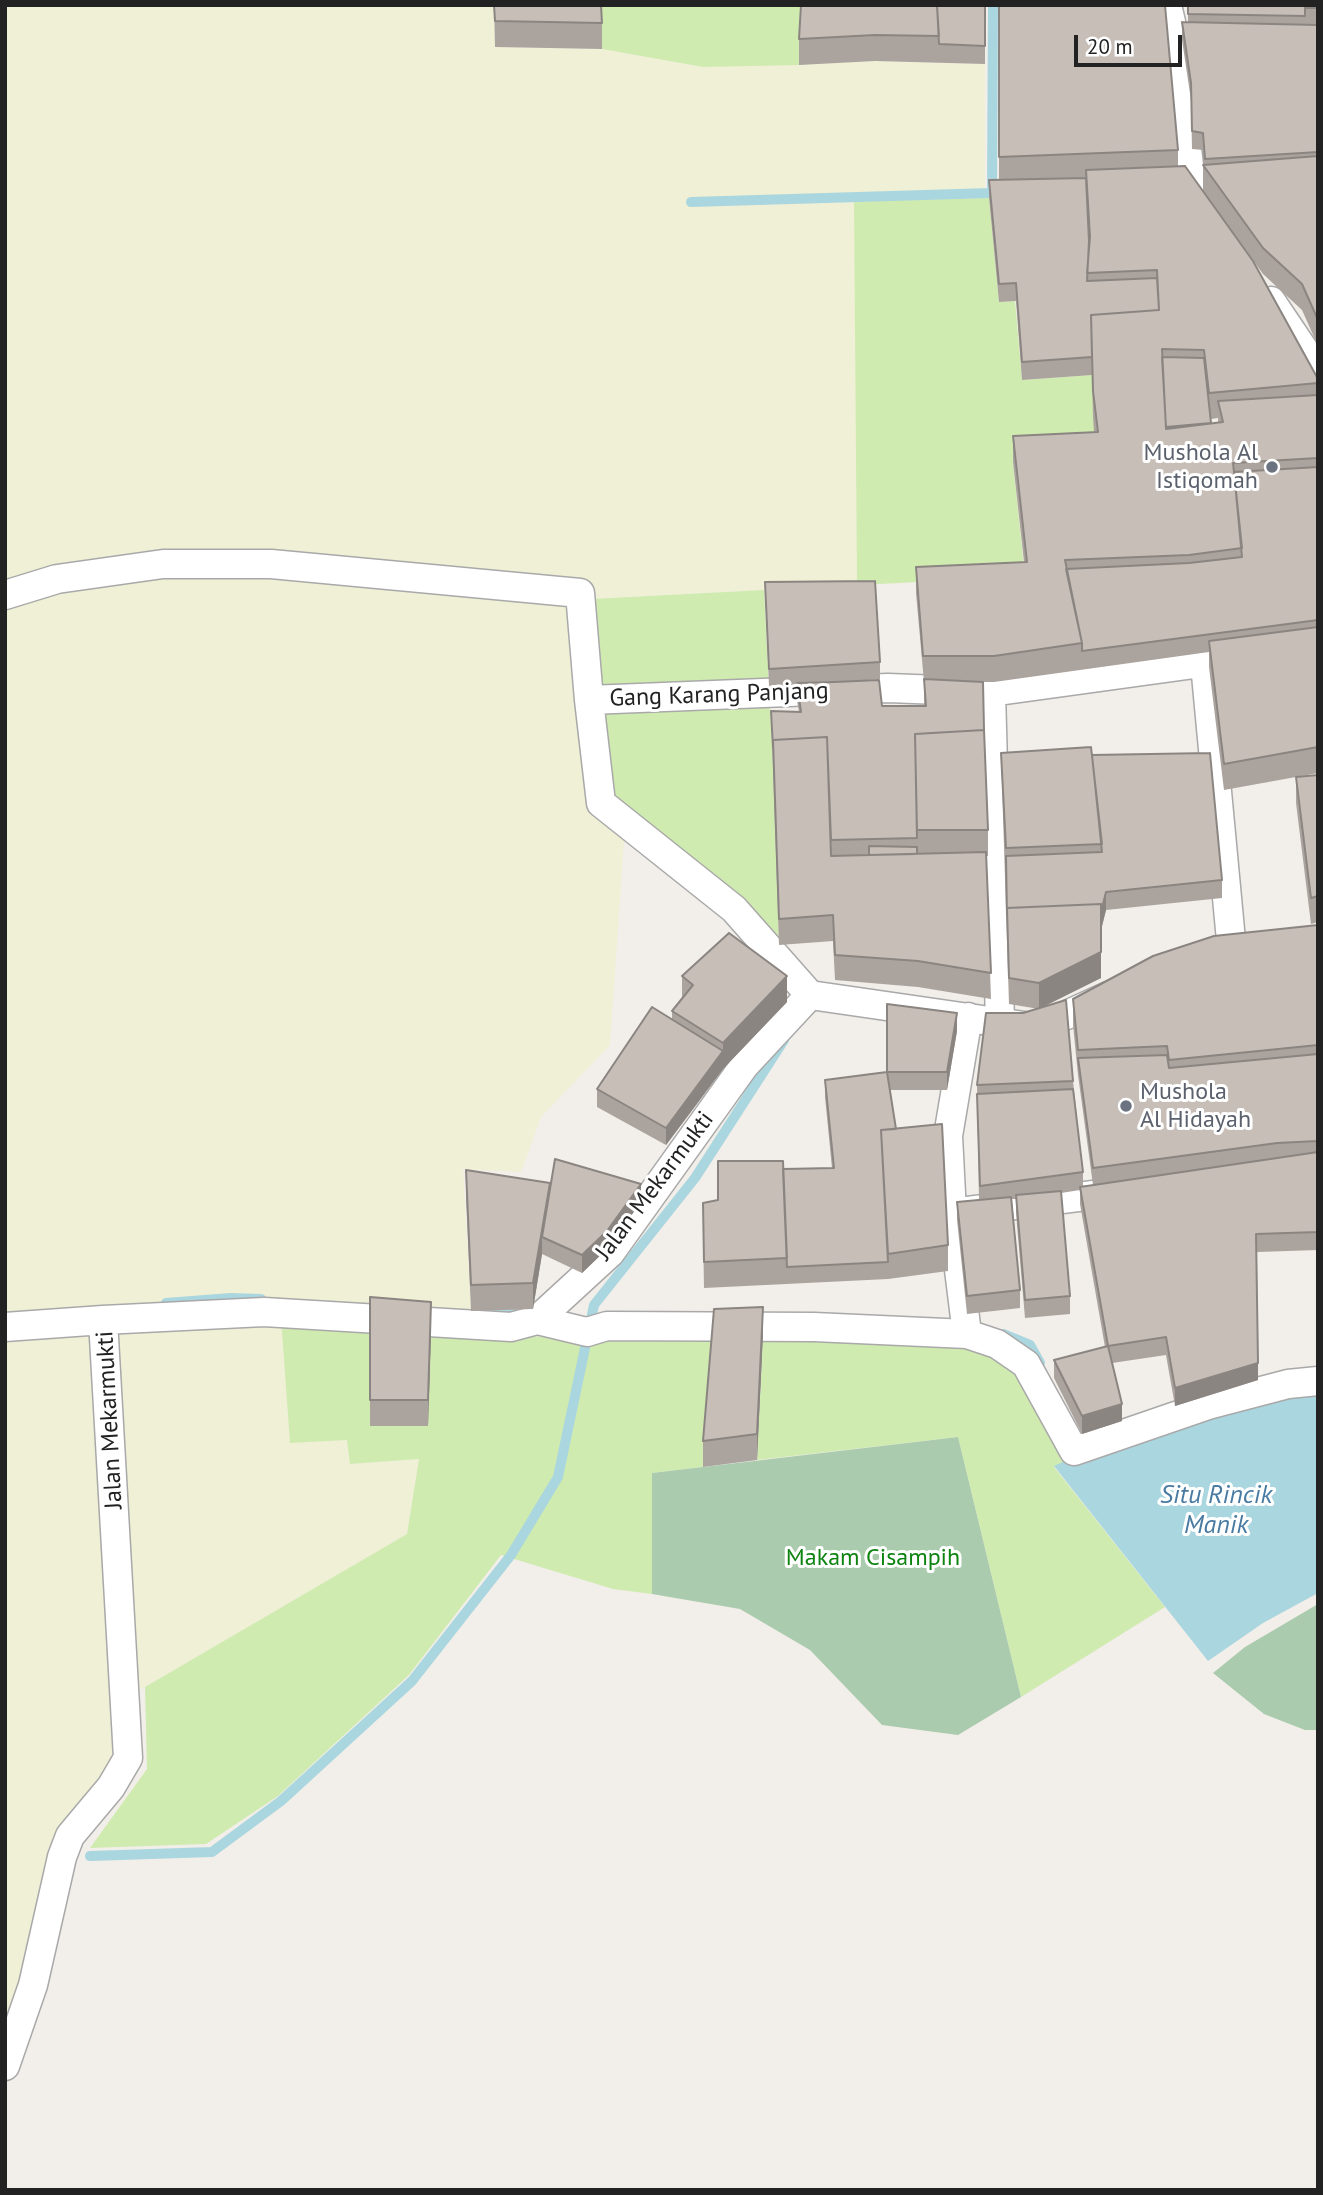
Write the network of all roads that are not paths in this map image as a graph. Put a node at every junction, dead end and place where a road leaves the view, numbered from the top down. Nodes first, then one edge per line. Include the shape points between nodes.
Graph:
1 (1167, 5) edge
2 (1204, 182) junction
3 (1159, 185) edge
4 (1215, 224) edge
5 (1259, 284) edge
6 (1318, 380) edge
7 (5, 595) edge
8 (1318, 647) edge
9 (1205, 664) junction
10 (991, 692) junction
11 (589, 700) junction
12 (1202, 955) edge
13 (1126, 988) edge
14 (810, 995) junction
15 (968, 1017) junction
16 (1000, 1021) junction
17 (1143, 1188) edge
18 (952, 1213) junction
19 (103, 1320) junction
20 (537, 1321) junction
21 (5, 1327) edge
22 (967, 1334) junction
23 (1318, 1381) edge
24 (5, 2066) edge

1 - 2 street via 1187,35
2 - 3 street
2 - 4 street
5 - 6 street via 1304,350
7 - 11 street via 57,579 163,564 271,564 580,593
8 - 9 street, Gang Karang Panjang
9 - 10 street, Gang Karang Panjang
9 - 12 street via 1245,950
10 - 11 street, Gang Karang Panjang via 888,688
10 - 16 street
11 - 14 street, Gang Karang Panjang via 601,803 734,909
13 - 16 street via 1038,1028
14 - 15 street
14 - 20 street, Jalan Mekarmukti via 744,1066 610,1253
15 - 16 street
15 - 18 street via 948,1136
17 - 18 street
18 - 22 street
19 - 20 street, Jalan Mekarmukti via 264,1312 511,1326
19 - 21 street
19 - 24 street, Jalan Mekarmukti via 128,1758 66,1847 33,1985
20 - 22 street via 587,1332 607,1326 814,1327
22 - 23 street via 997,1344 1026,1364 1074,1451 1208,1405

